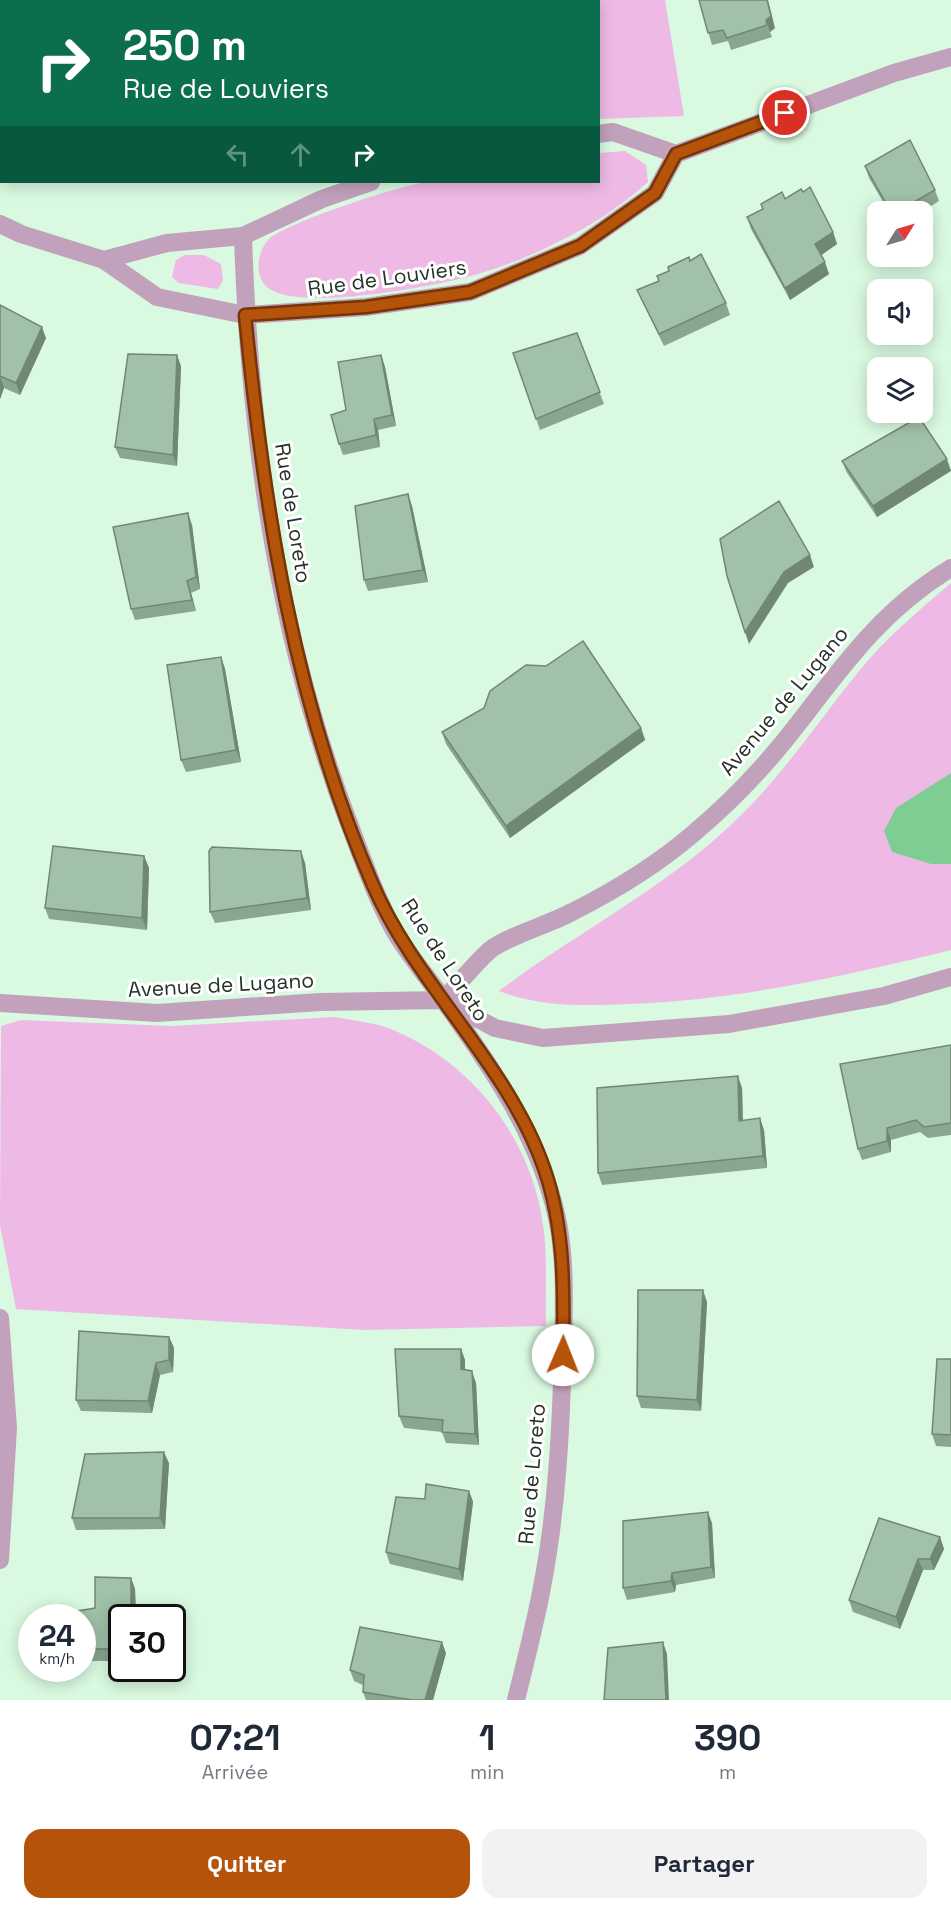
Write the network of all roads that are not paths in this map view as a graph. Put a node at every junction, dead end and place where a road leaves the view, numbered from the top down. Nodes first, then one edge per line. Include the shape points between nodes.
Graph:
1 (951, 57) edge
2 (600, 134) edge
3 (676, 154) junction
4 (368, 183) edge
5 (0, 224) edge
6 (243, 236) junction
7 (104, 260) junction
8 (245, 315) junction
9 (951, 568) edge
10 (951, 977) edge
11 (443, 1000) junction
12 (0, 1003) edge
13 (0, 1318) edge
14 (0, 1560) edge
15 (516, 1700) edge

1 - 3 street via 894,73
2 - 3 street via 613,132
3 - 8 street, Rue de Louviers via 655,193 580,246 470,292 366,307
4 - 6 street via 322,199
5 - 7 street, Rue de Louviers
6 - 7 street via 167,243
6 - 8 street, Rue de Loreto
7 - 8 street, Rue de Louviers via 157,297
8 - 11 street, Rue de Loreto via 276,560 309,705 372,883 396,934
9 - 11 street, Avenue de Lugano via 910,596 864,640 750,780 695,832 631,878 572,912 491,949
10 - 11 street, Avenue de Lugano via 884,996 729,1024 543,1038 495,1028
11 - 12 street, Avenue de Lugano via 320,1002 157,1013
11 - 15 street, Rue de Loreto via 516,1109 543,1166 559,1223 564,1315 552,1523 543,1586
13 - 14 street via 8,1428

